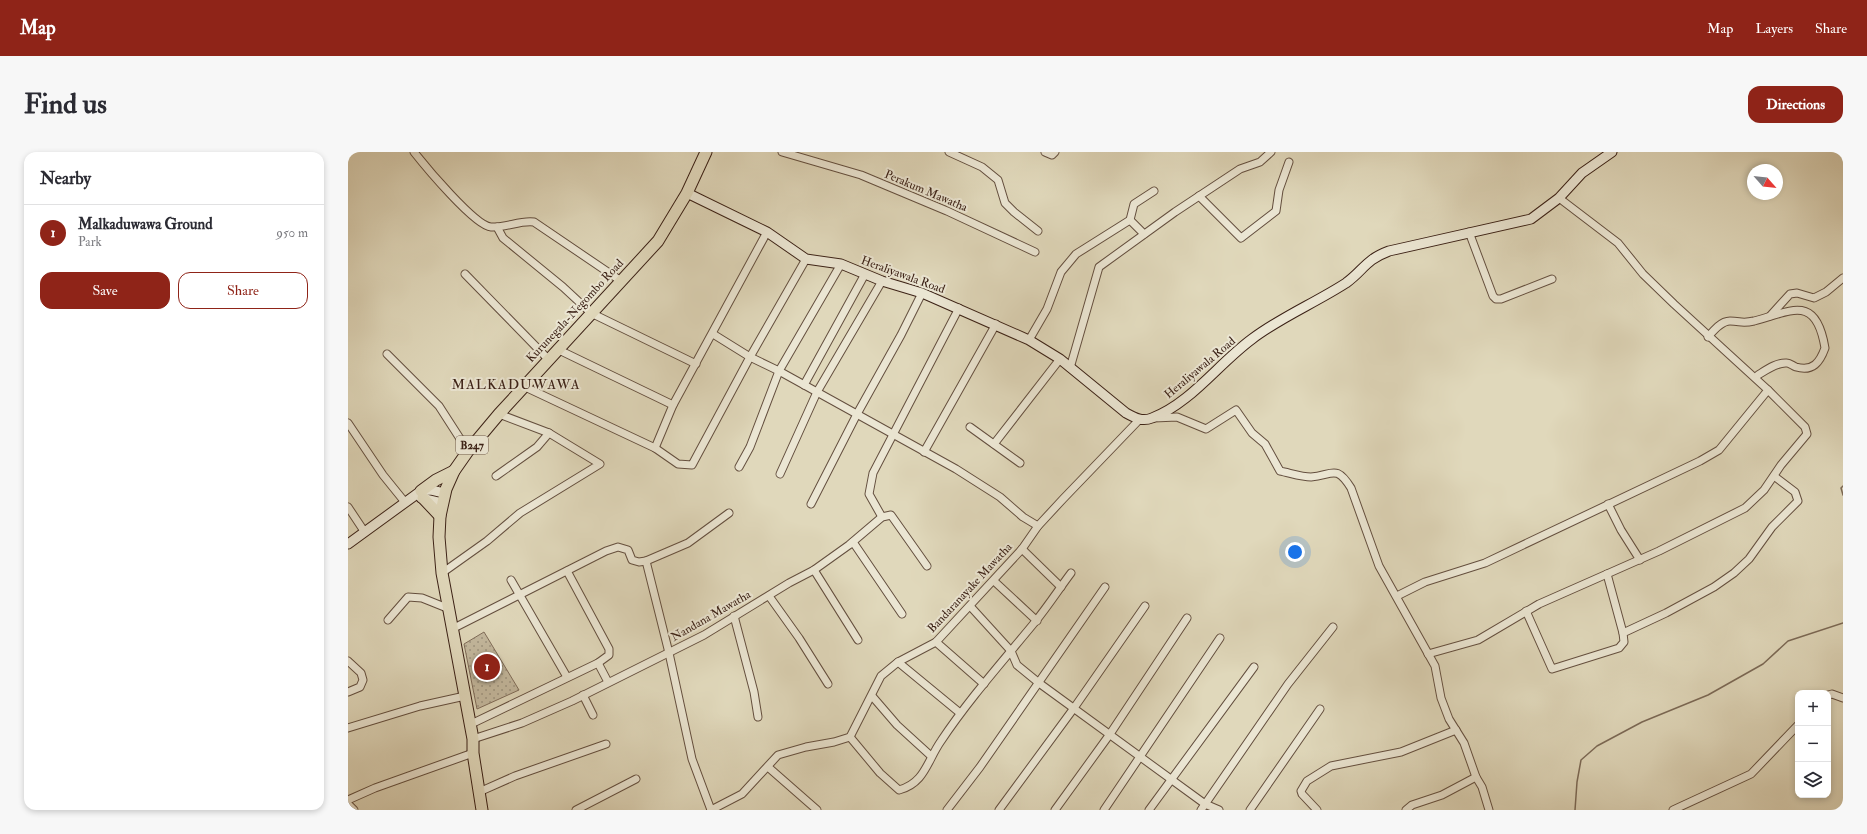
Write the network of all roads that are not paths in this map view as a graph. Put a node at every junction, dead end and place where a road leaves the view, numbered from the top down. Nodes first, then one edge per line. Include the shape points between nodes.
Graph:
1 (414, 152) edge
2 (706, 152) edge
3 (782, 152) edge
4 (949, 152) edge
5 (1045, 152) edge
6 (1055, 152) edge
7 (1271, 152) edge
8 (1612, 152) edge
9 (1289, 162) dead end
10 (1154, 191) dead end
11 (687, 193) junction
12 (1199, 196) junction
13 (1559, 198) junction
14 (1130, 220) junction
15 (497, 227) junction
16 (1038, 231) dead end
17 (767, 232) junction
18 (1469, 232) junction
19 (1144, 234) junction
20 (1035, 252) dead end
21 (806, 259) junction
22 (841, 264) junction
23 (465, 274) dead end
24 (865, 274) junction
25 (1843, 278) edge
26 (1552, 280) dead end
27 (621, 281) junction
28 (882, 281) junction
29 (922, 293) junction
30 (959, 308) junction
31 (591, 313) junction
32 (1770, 316) junction
33 (996, 324) junction
34 (713, 334) junction
35 (1708, 337) junction
36 (1029, 340) junction
37 (559, 350) junction
38 (387, 354) dead end
39 (750, 357) junction
40 (1060, 359) junction
41 (549, 360) junction
42 (696, 364) junction
43 (1070, 368) junction
44 (779, 371) junction
45 (1758, 375) dead end
46 (804, 385) junction
47 (523, 386) junction
48 (1768, 390) junction
49 (817, 392) junction
50 (673, 405) junction
51 (499, 414) junction
52 (856, 414) junction
53 (1151, 418) junction
54 (1139, 420) junction
55 (348, 422) edge
56 (970, 427) dead end
57 (549, 433) junction
58 (892, 434) junction
59 (994, 444) junction
60 (655, 448) junction
61 (468, 451) junction
62 (924, 452) junction
63 (1020, 464) dead end
64 (739, 467) dead end
65 (454, 471) junction
66 (780, 474) dead end
67 (496, 476) dead end
68 (1774, 476) junction
69 (422, 494) junction
70 (443, 498) junction
71 (406, 500) junction
72 (812, 504) dead end
73 (1608, 504) junction
74 (348, 507) edge
75 (729, 513) dead end
76 (440, 516) junction
77 (882, 517) junction
78 (1038, 526) junction
79 (364, 531) junction
80 (853, 542) junction
81 (348, 544) edge
82 (1022, 549) junction
83 (1640, 560) junction
84 (646, 561) junction
85 (927, 566) dead end
86 (567, 570) junction
87 (814, 570) junction
88 (442, 573) junction
89 (1072, 573) dead end
90 (1607, 574) junction
91 (511, 580) dead end
92 (994, 581) junction
93 (1061, 587) junction
94 (1105, 587) dead end
95 (521, 594) junction
96 (769, 596) junction
97 (1397, 596) junction
98 (970, 606) junction
99 (1145, 606) dead end
100 (447, 608) junction
101 (1526, 611) junction
102 (902, 614) dead end
103 (734, 616) junction
104 (1187, 618) dead end
105 (388, 620) dead end
106 (1037, 620) junction
107 (1333, 627) dead end
108 (452, 629) junction
109 (1623, 633) junction
110 (1220, 638) dead end
111 (858, 640) dead end
112 (936, 642) junction
113 (1011, 651) junction
114 (670, 653) junction
115 (1428, 654) junction
116 (348, 661) edge
117 (898, 662) junction
118 (598, 663) junction
119 (1254, 667) dead end
120 (567, 678) junction
121 (608, 682) junction
122 (1038, 683) junction
123 (828, 684) dead end
124 (984, 684) junction
125 (348, 692) edge
126 (1831, 694) edge
127 (583, 695) junction
128 (465, 696) junction
129 (872, 696) junction
130 (1843, 698) edge
131 (1074, 708) junction
132 (1320, 709) dead end
133 (960, 713) junction
134 (593, 715) dead end
135 (758, 717) dead end
136 (469, 725) junction
137 (1797, 726) edge
138 (348, 728) edge
139 (1456, 730) junction
140 (1110, 734) junction
141 (850, 737) junction
142 (473, 740) junction
143 (606, 744) dead end
144 (473, 753) junction
145 (931, 756) junction
146 (1141, 757) junction
147 (768, 767) junction
148 (1476, 777) junction
149 (636, 779) dead end
150 (1170, 779) junction
151 (479, 792) junction
152 (348, 800) edge
153 (348, 804) edge
154 (1203, 807) edge
155 (354, 810) edge
156 (482, 810) edge
157 (576, 810) edge
158 (711, 810) edge
159 (817, 810) edge
160 (947, 810) edge
161 (999, 810) edge
162 (1055, 810) edge
163 (1104, 810) edge
164 (1149, 810) edge
165 (1219, 810) edge
166 (1250, 810) edge
167 (1317, 810) edge
168 (1406, 810) edge
169 (1489, 810) edge
170 (1673, 810) edge

1 - 15 street via 437,182 481,223
2 - 11 main road, Kurunegala-Negombo Road / B247
3 - 20 street, Perakum Mawatha via 861,175
4 - 16 street via 982,167 998,180 1005,203
5 - 6 street via 1052,155
7 - 12 street via 1260,162 1240,169
8 - 13 street, Heraliyawala Road via 1582,173
9 - 12 street via 1279,190 1276,211 1241,238
10 - 14 street via 1134,204
11 - 17 street, Heraliyawala Road
11 - 27 main road, Kurunegala-Negombo Road / B247 via 658,241
12 - 19 street
13 - 18 street, Heraliyawala Road via 1531,219
13 - 35 street via 1618,243 1643,274
14 - 19 street
14 - 36 street via 1076,254 1061,272 1047,309
15 - 27 street via 534,222
15 - 31 street via 503,238
17 - 21 street, Heraliyawala Road
17 - 34 street
18 - 26 street via 1496,299
18 - 53 street, Heraliyawala Road via 1389,251 1371,259 1346,282 1250,340 1190,394
19 - 43 street via 1099,267
21 - 22 street, Heraliyawala Road
21 - 39 street
22 - 24 street, Heraliyawala Road
22 - 44 street
23 - 41 street
24 - 28 street, Heraliyawala Road
24 - 46 street
25 - 32 street via 1814,298 1798,293 1790,294
27 - 31 main road, Kurunegala-Negombo Road / B247
28 - 29 street, Heraliyawala Road
28 - 49 street
29 - 30 street, Heraliyawala Road
29 - 52 street
30 - 33 street, Heraliyawala Road
30 - 58 street
31 - 37 main road, Kurunegala-Negombo Road / B247
31 - 42 street
32 - 35 street via 1741,324 1725,322
32 - 45 street via 1795,309 1810,314 1818,325 1825,348 1815,366 1803,368 1787,363 1779,364
33 - 36 street, Heraliyawala Road
33 - 62 street
34 - 39 street
34 - 42 street
35 - 48 street
36 - 40 street, Heraliyawala Road
37 - 41 main road, Kurunegala-Negombo Road / B247
37 - 50 street
38 - 61 street via 439,406
39 - 44 street
39 - 60 street via 692,465 678,464
40 - 43 street, Heraliyawala Road
40 - 59 street
41 - 47 main road, Kurunegala-Negombo Road / B247
42 - 50 street
43 - 54 street, Heraliyawala Road via 1126,413
44 - 46 street
44 - 64 street via 750,447
46 - 49 street
47 - 51 main road, Kurunegala-Negombo Road / B247
47 - 60 street
48 - 68 street via 1805,427 1806,434
48 - 73 street via 1719,450
49 - 52 street
49 - 66 street
50 - 60 street
51 - 57 street
51 - 61 main road, Kurunegala-Negombo Road / B247
52 - 58 street
52 - 72 street
53 - 54 street, Heraliyawala Road
53 - 97 street via 1177,417 1206,429 1236,410 1252,432 1265,444 1280,471 1311,477 1333,472 1344,476 1356,500 1379,566
54 - 78 street, Bandaranayake Mawatha
55 - 71 street via 383,475
56 - 59 street
57 - 67 street via 537,447
57 - 88 street via 600,464 520,513 487,541
58 - 62 street
58 - 77 street via 873,473 869,494
59 - 63 street
61 - 65 main road, Kurunegala-Negombo Road / B247
62 - 78 street via 1000,497
65 - 69 main road via 436,480
65 - 70 main road, Kurunegala-Negombo Road / B247
68 - 83 street via 1745,508
68 - 109 street via 1795,492 1798,501 1772,527 1749,559 1714,587
69 - 70 street via 431,490
69 - 71 street
69 - 76 main road
70 - 76 main road, Kurunegala-Negombo Road / B247
71 - 79 street
73 - 83 street
73 - 97 street via 1485,563 1425,582
74 - 79 street
75 - 84 street via 688,542
76 - 88 main road, Kurunegala-Negombo Road / B247 via 438,537
77 - 80 street, Nandana Mawatha
77 - 85 street via 891,516
78 - 82 street, Bandaranayake Mawatha
79 - 81 street
80 - 87 street, Nandana Mawatha
80 - 102 street
82 - 92 street, Bandaranayake Mawatha
82 - 93 street
83 - 90 street
84 - 86 street via 632,560 628,550 618,547
84 - 114 street
86 - 95 street
86 - 118 street via 609,649 609,654
87 - 96 street, Nandana Mawatha
87 - 111 street
88 - 100 main road, Kurunegala-Negombo Road / B247
89 - 93 street
90 - 101 street
90 - 109 street
91 - 95 street
92 - 98 street, Bandaranayake Mawatha
92 - 106 street
93 - 106 street
94 - 122 street
95 - 108 street
95 - 120 street
96 - 103 street, Nandana Mawatha
96 - 123 street
97 - 115 street
98 - 112 street, Bandaranayake Mawatha
98 - 113 street
99 - 131 street
100 - 105 street via 422,598 408,597
100 - 108 main road, Kurunegala-Negombo Road / B247
101 - 109 street via 1552,669 1619,648 1624,642
101 - 115 street via 1478,640
103 - 114 street, Nandana Mawatha
103 - 135 street
104 - 140 street
106 - 113 street
107 - 154 street via 1288,684
108 - 128 main road, Kurunegala-Negombo Road / B247
110 - 146 street
112 - 117 street, Bandaranayake Mawatha
112 - 124 street
113 - 122 street via 1017,665
113 - 124 street
114 - 121 street, Nandana Mawatha
114 - 158 street via 692,759
115 - 139 street via 1435,666 1441,698
116 - 125 street via 361,673 363,680 360,688
117 - 129 street, Bandaranayake Mawatha via 881,676
117 - 133 street
118 - 120 street
118 - 121 street
119 - 150 street
120 - 136 street
121 - 127 street, Nandana Mawatha
122 - 131 street
122 - 160 street
124 - 133 street
126 - 130 street
127 - 134 street
127 - 142 street, Nandana Mawatha via 522,723
128 - 136 main road, Kurunegala-Negombo Road / B247
128 - 138 street via 420,706
129 - 141 street, Bandaranayake Mawatha
129 - 145 street via 897,725
131 - 140 street
131 - 161 street
132 - 166 street
133 - 145 street
136 - 142 main road, Kurunegala-Negombo Road / B247
137 - 170 street via 1752,774
139 - 148 street via 1464,743
139 - 167 street via 1401,752 1331,766 1307,781 1301,791
140 - 146 street
140 - 162 street
141 - 145 street via 880,773 899,790 910,787 919,778
141 - 147 street via 778,755
142 - 144 main road, Kurunegala-Negombo Road / B247
143 - 151 street via 515,776
144 - 151 main road, Kurunegala-Negombo Road / B247
144 - 152 street
146 - 150 street
146 - 163 street
147 - 158 street via 742,794
147 - 159 street
148 - 168 street
148 - 169 street
149 - 157 street
150 - 154 street
150 - 164 street
151 - 156 main road, Kurunegala-Negombo Road / B247
153 - 155 street
154 - 165 street

